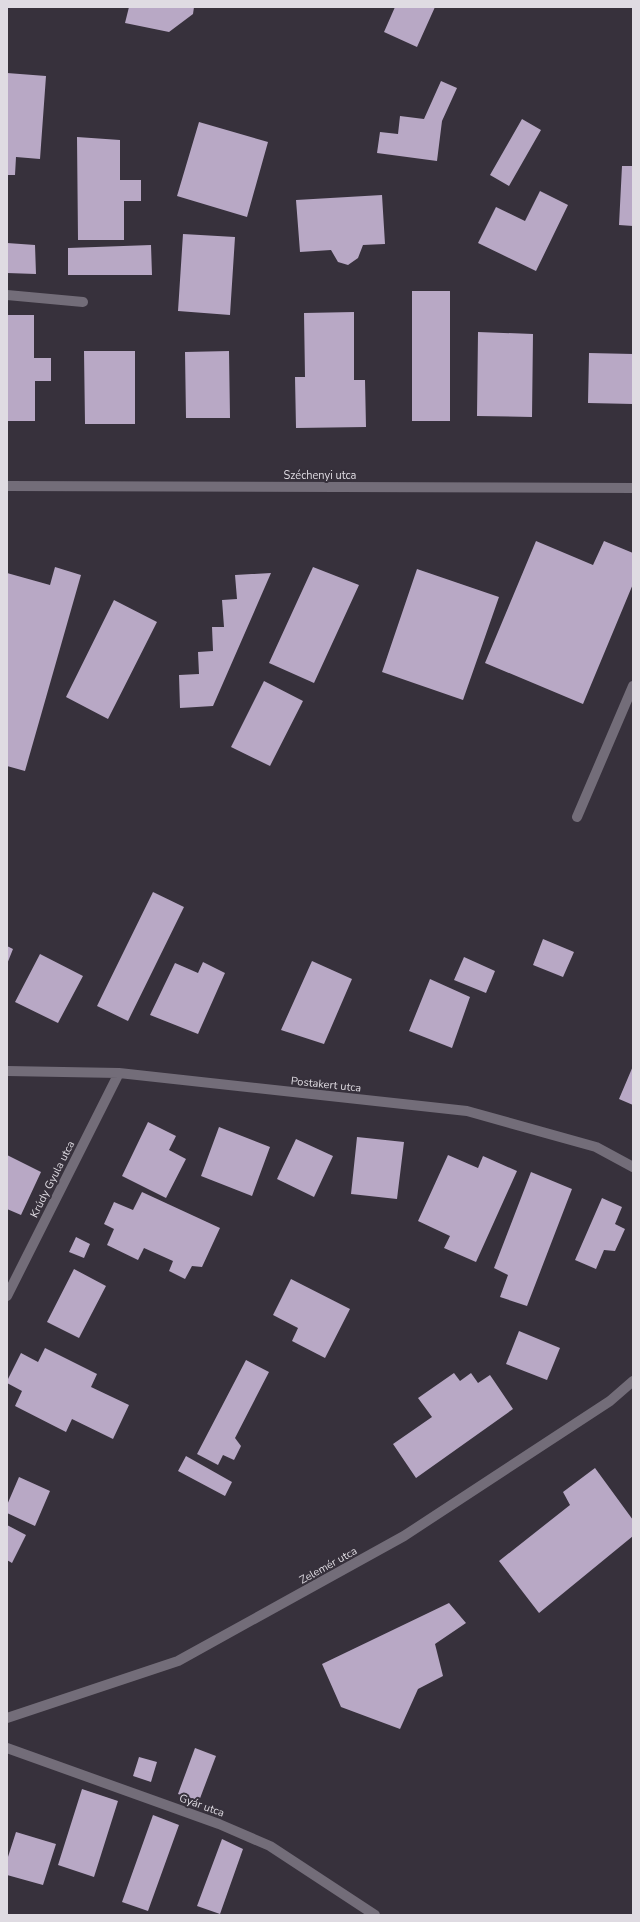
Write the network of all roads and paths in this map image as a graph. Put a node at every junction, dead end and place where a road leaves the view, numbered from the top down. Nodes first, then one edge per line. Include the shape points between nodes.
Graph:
1 (7, 296) edge
2 (84, 302) dead end
3 (7, 486) edge
4 (633, 488) edge
5 (633, 686) edge
6 (577, 817) dead end
7 (7, 1071) edge
8 (119, 1073) junction
9 (633, 1167) edge
10 (7, 1296) edge
11 (633, 1381) edge
12 (7, 1718) edge
13 (7, 1748) edge
14 (374, 1915) edge

1 - 2 street
3 - 4 street, Széchenyi utca
5 - 6 street
7 - 8 street, Postakert utca
8 - 9 street, Postakert utca via 467,1111 596,1147
8 - 10 street, Krúdy Gyula utca
11 - 12 street, Zelemér utca via 610,1400 404,1536 178,1661
13 - 14 street, Gyár utca via 219,1824 270,1846

